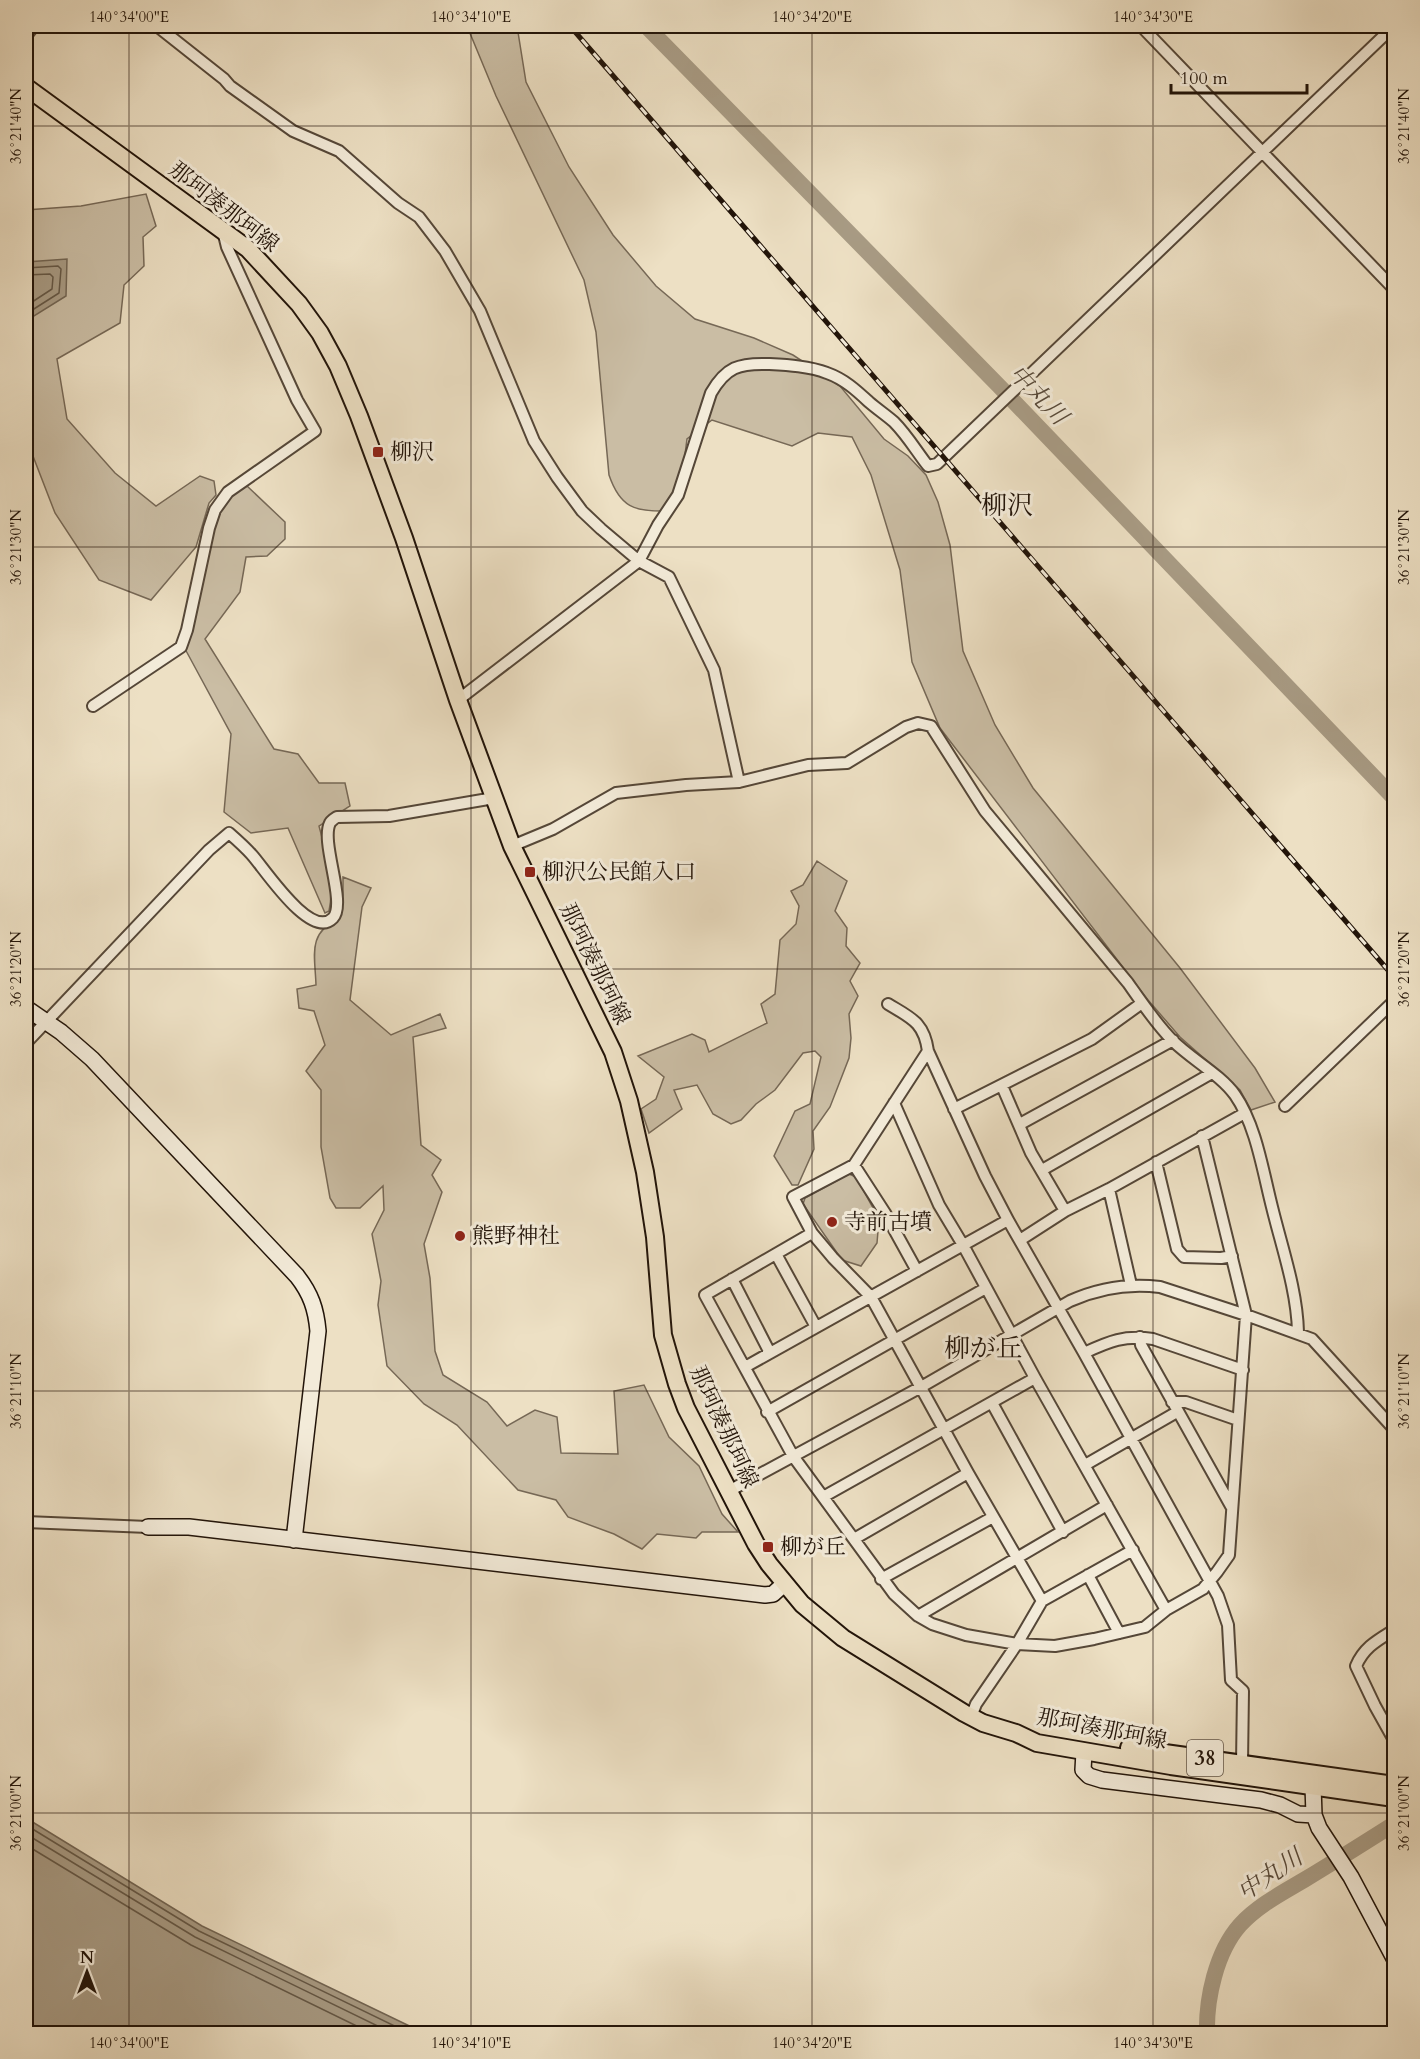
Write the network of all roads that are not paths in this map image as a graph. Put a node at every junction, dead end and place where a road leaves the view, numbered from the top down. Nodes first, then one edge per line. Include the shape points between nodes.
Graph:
1 (34, 26) edge
2 (158, 26) edge
3 (1141, 26) edge
4 (1395, 26) edge
5 (26, 36) edge
6 (26, 87) edge
7 (1263, 152) junction
8 (223, 230) junction
9 (1395, 289) edge
10 (639, 561) junction
11 (458, 700) junction
12 (93, 706) dead end
13 (740, 782) junction
14 (494, 798) junction
15 (512, 846) junction
16 (1395, 1001) edge
17 (1142, 1003) junction
18 (888, 1004) dead end
19 (26, 1008) edge
20 (46, 1022) junction
21 (1173, 1040) junction
22 (26, 1043) edge
23 (928, 1051) junction
24 (1212, 1074) junction
25 (1002, 1086) junction
26 (894, 1103) junction
27 (1285, 1106) dead end
28 (954, 1109) junction
29 (1245, 1113) junction
30 (1020, 1124) junction
31 (1203, 1136) junction
32 (1156, 1162) junction
33 (854, 1165) junction
34 (1042, 1170) junction
35 (1109, 1189) junction
36 (1065, 1211) junction
37 (1008, 1220) junction
38 (812, 1233) junction
39 (1020, 1240) junction
40 (963, 1245) junction
41 (776, 1254) junction
42 (1232, 1256) junction
43 (917, 1271) junction
44 (732, 1279) junction
45 (1131, 1286) junction
46 (986, 1288) junction
47 (871, 1297) junction
48 (1058, 1308) junction
49 (1246, 1315) junction
50 (816, 1327) junction
51 (1298, 1332) junction
52 (1011, 1334) junction
53 (1140, 1337) junction
54 (895, 1339) junction
55 (770, 1353) junction
56 (1084, 1353) junction
57 (745, 1367) junction
58 (1243, 1370) junction
59 (1035, 1378) junction
60 (921, 1387) junction
61 (992, 1402) junction
62 (1174, 1407) junction
63 (767, 1412) junction
64 (1238, 1420) junction
65 (945, 1429) junction
66 (1395, 1429) edge
67 (1131, 1438) junction
68 (793, 1456) junction
69 (1085, 1465) junction
70 (968, 1473) junction
71 (729, 1491) junction
72 (823, 1497) junction
73 (1107, 1505) junction
74 (1231, 1506) junction
75 (993, 1517) junction
76 (26, 1522) edge
77 (148, 1527) joint
78 (1063, 1532) junction
79 (854, 1539) junction
80 (294, 1540) junction
81 (1133, 1550) junction
82 (1017, 1559) junction
83 (1088, 1575) junction
84 (881, 1579) junction
85 (1210, 1580) junction
86 (784, 1584) junction
87 (1042, 1601) junction
88 (1166, 1611) junction
89 (918, 1616) junction
90 (1395, 1630) edge
91 (1119, 1633) junction
92 (1017, 1644) junction
93 (970, 1717) junction
94 (1016, 1733) junction
95 (1395, 1740) edge
96 (1084, 1752) junction
97 (1242, 1763) junction
98 (1313, 1786) junction
99 (1392, 1794) edge
100 (1314, 1815) junction
101 (1395, 1958) edge

1 - 5 street
2 - 10 street via 230,86 293,131 339,151 419,217 445,251 480,310 534,441 582,511
3 - 7 street
4 - 7 street
6 - 8 main road, 那珂湊那珂線 / 38
7 - 9 street
7 - 10 street via 937,464 928,466 894,423 835,376 801,367 753,363 728,372 711,393 678,495
8 - 11 main road, 那珂湊那珂線 / 38 via 248,249 300,304 338,366 404,538
8 - 12 street via 284,373 315,431 228,492 215,510 181,647
10 - 11 street
10 - 13 street via 669,577 714,670
11 - 14 main road, 那珂湊那珂線 / 38
13 - 15 street via 616,793 553,829
13 - 17 street via 808,765 847,763 906,727 918,723 931,726 985,811
14 - 15 main road, 那珂湊那珂線 / 38
14 - 20 street via 389,816 337,817 330,823 328,834 336,911 326,921 308,918 297,910 252,854 229,833
15 - 71 main road, 那珂湊那珂線 / 38 via 621,1072 649,1194 663,1335 686,1408
16 - 27 street
17 - 21 street
17 - 25 street via 1092,1039
18 - 23 street via 919,1024
19 - 20 street
20 - 22 street
20 - 80 street via 92,1059 142,1111 297,1276 313,1300 318,1331
21 - 24 street
21 - 30 street
23 - 26 street
23 - 28 street
24 - 29 street via 1234,1094
24 - 34 street
25 - 28 street
25 - 30 street
26 - 33 street
26 - 40 street via 939,1205
28 - 37 street
29 - 31 street
29 - 51 street via 1297,1306
30 - 34 street
31 - 32 street
31 - 42 street
32 - 35 street
32 - 42 street via 1177,1249 1184,1257
33 - 38 street via 793,1197
33 - 43 street
34 - 36 street
35 - 36 street
35 - 45 street
36 - 39 street
37 - 39 street
37 - 40 street
38 - 41 street
38 - 47 street
39 - 48 street
40 - 43 street
40 - 46 street
41 - 44 street
41 - 50 street
42 - 49 street
43 - 47 street
44 - 55 street
44 - 57 street via 705,1295
45 - 48 street via 1089,1292
45 - 49 street via 1160,1287
46 - 52 street
46 - 54 street
47 - 50 street
47 - 54 street
48 - 52 street
48 - 56 street
49 - 51 street
49 - 58 street
50 - 55 street
51 - 66 street via 1312,1339
52 - 59 street
52 - 60 street
53 - 56 street via 1114,1339
53 - 58 street
53 - 62 street
54 - 60 street
54 - 63 street
55 - 57 street
56 - 67 street
57 - 63 street
58 - 64 street
59 - 61 street
59 - 69 street
60 - 65 street
60 - 68 street
61 - 65 street
61 - 78 street
62 - 64 street via 1186,1402
62 - 67 street
62 - 74 street
63 - 68 street
64 - 74 street
65 - 70 street
65 - 72 street
67 - 69 street
67 - 85 street
68 - 71 street
68 - 72 street
69 - 73 street
70 - 75 street
70 - 79 street
71 - 86 main road, 那珂湊那珂線 / 38 via 756,1544
72 - 79 street
73 - 78 street
73 - 81 street
74 - 85 street via 1228,1555
75 - 82 street
75 - 84 street
76 - 77 street
77 - 80 street via 189,1527
78 - 82 street
79 - 84 street
80 - 86 street via 765,1595 773,1594
81 - 83 street
81 - 88 street
82 - 87 street
82 - 89 street
83 - 87 street
83 - 91 street
84 - 89 street
85 - 88 street via 1203,1589
85 - 97 street via 1228,1625 1231,1680 1243,1691
86 - 93 main road, 那珂湊那珂線 / 38 via 843,1638
87 - 92 street
88 - 91 street via 1144,1627
89 - 92 street via 948,1631
90 - 95 street via 1369,1646 1356,1666
91 - 92 street via 1055,1646
92 - 93 street
93 - 94 main road, 那珂湊那珂線 / 38
94 - 96 main road, 那珂湊那珂線 / 38 via 1037,1743
94 - 97 main road, 那珂湊那珂線 / 38 via 1041,1733
96 - 98 main road, 那珂湊那珂線 / 38
96 - 100 street via 1083,1770 1089,1776 1261,1800 1298,1814
97 - 99 main road, 那珂湊那珂線 / 38
98 - 99 main road, 那珂湊那珂線 / 38
98 - 100 street
100 - 101 street

